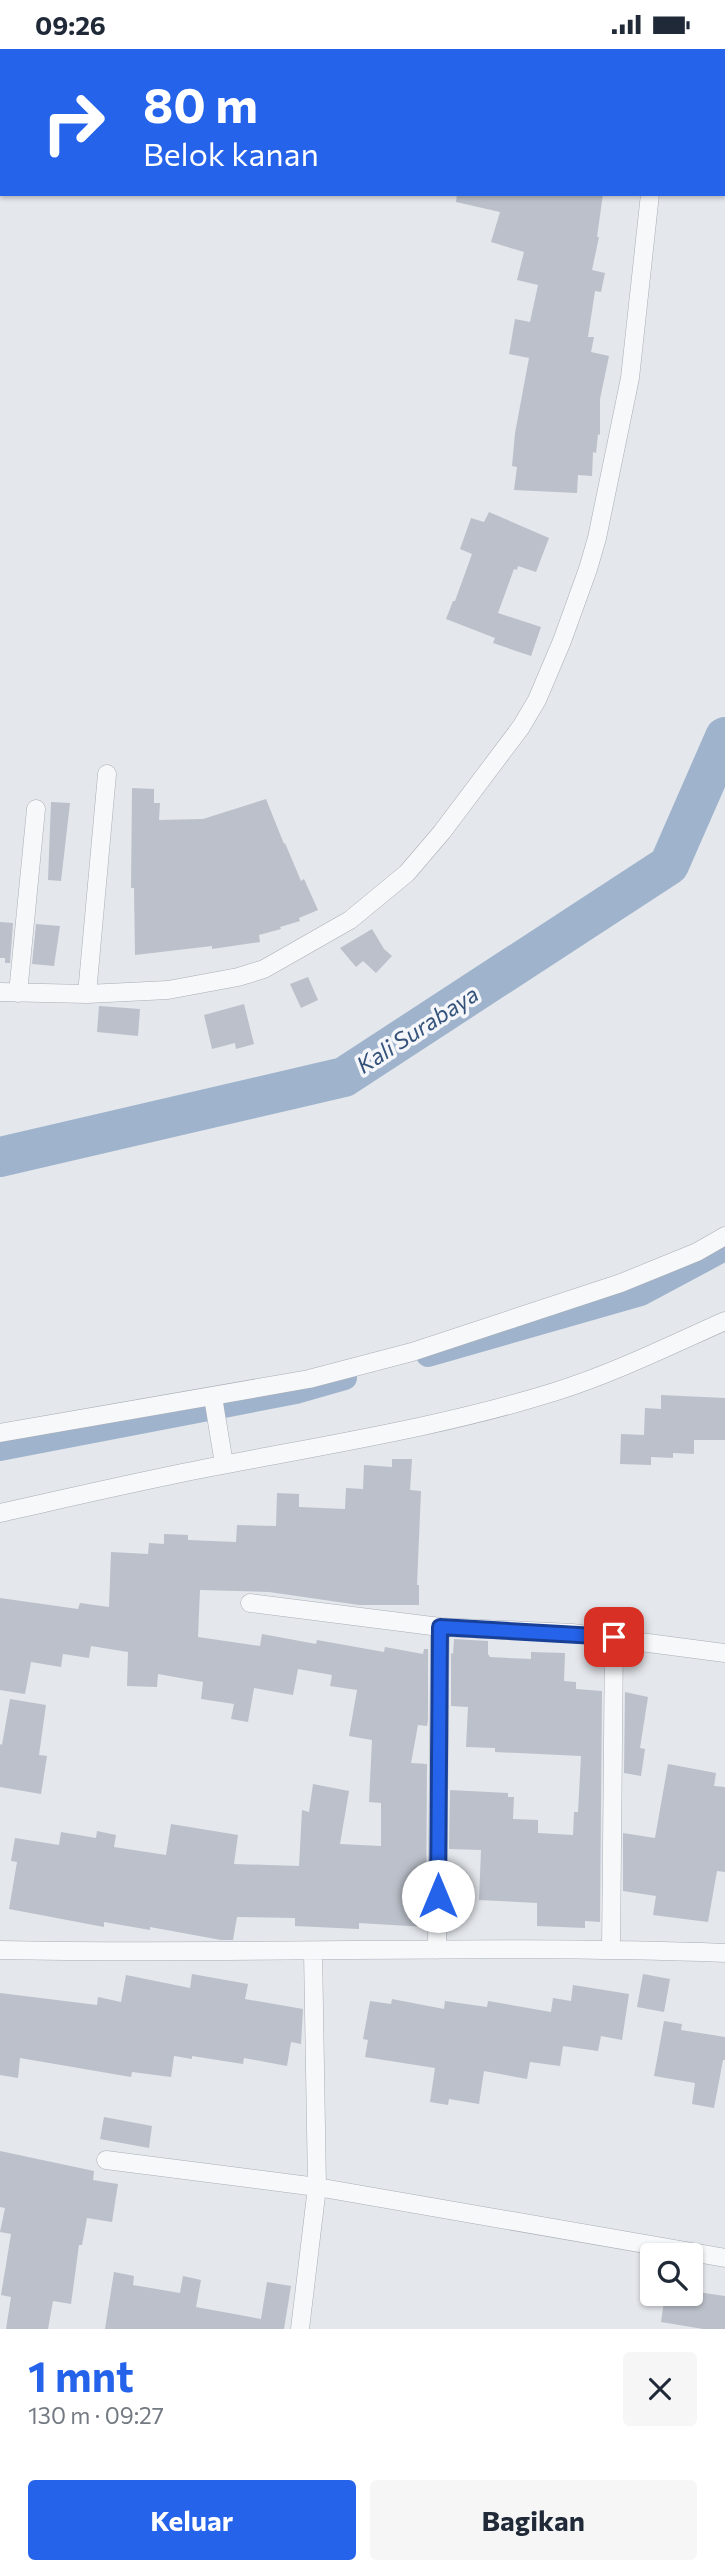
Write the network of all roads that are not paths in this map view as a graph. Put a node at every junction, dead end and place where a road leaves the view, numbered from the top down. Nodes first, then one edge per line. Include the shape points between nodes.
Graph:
1 (650, 196) edge
2 (107, 773) dead end
3 (36, 809) dead end
4 (0, 992) edge
5 (19, 993) junction
6 (87, 994) junction
7 (725, 1236) edge
8 (725, 1321) edge
9 (213, 1400) junction
10 (0, 1433) edge
11 (223, 1460) junction
12 (0, 1513) edge
13 (250, 1602) dead end
14 (440, 1627) junction
15 (614, 1637) junction
16 (725, 1653) edge
17 (0, 1950) edge
18 (437, 1950) junction
19 (611, 1950) junction
20 (313, 1951) junction
21 (725, 1953) edge
22 (106, 2160) dead end
23 (317, 2187) junction
24 (725, 2258) edge
25 (300, 2329) edge

1 - 6 street via 630,378 597,538 548,677 521,727 407,873 350,920 287,958 238,977 168,990
2 - 6 street
3 - 5 street
4 - 5 street
5 - 6 street
7 - 9 street via 662,1268 451,1341
8 - 11 street via 555,1392 366,1438
9 - 10 street
9 - 11 street
11 - 12 street
13 - 14 street
14 - 15 street
14 - 18 street
15 - 16 street
15 - 19 street
17 - 20 street
18 - 19 street
18 - 20 street
19 - 21 street
20 - 23 street
22 - 23 street
23 - 24 street
23 - 25 street

